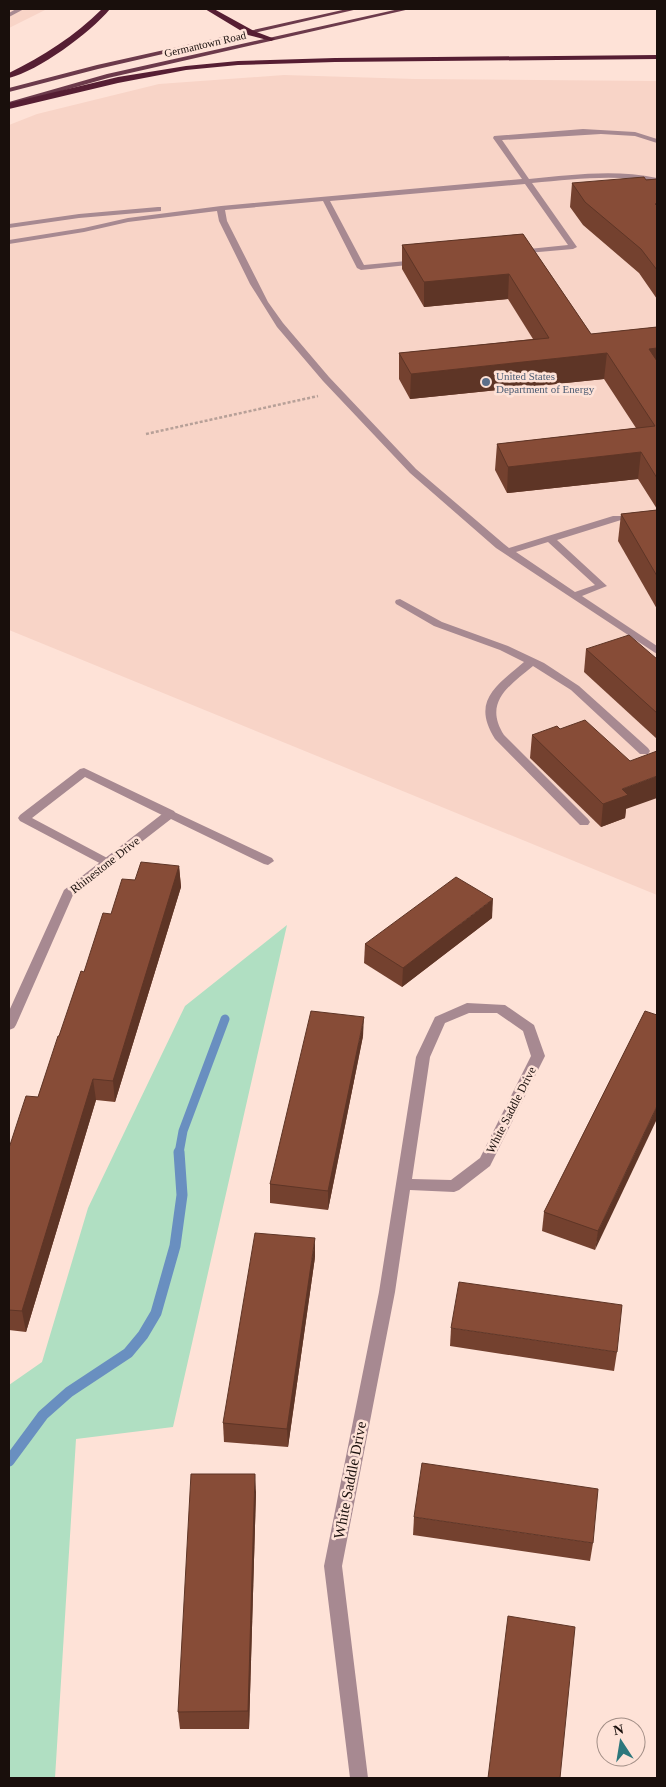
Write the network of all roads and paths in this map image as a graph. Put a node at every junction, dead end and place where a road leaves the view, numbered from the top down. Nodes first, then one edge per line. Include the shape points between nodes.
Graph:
1 (21, 9) edge
2 (106, 9) edge
3 (209, 9) edge
4 (356, 9) edge
5 (407, 9) edge
6 (9, 15) edge
7 (251, 32) junction
8 (271, 40) junction
9 (657, 57) edge
10 (9, 76) edge
11 (9, 90) edge
12 (9, 105) edge
13 (657, 141) edge
14 (657, 180) edge
15 (527, 181) junction
16 (325, 198) junction
17 (221, 208) junction
18 (9, 226) edge
19 (9, 242) edge
20 (506, 254) edge
21 (429, 261) edge
22 (337, 392) junction
23 (146, 434) dead end
24 (617, 518) dead end
25 (549, 538) junction
26 (509, 551) junction
27 (575, 595) junction
28 (400, 602) dead end
29 (657, 651) edge
30 (532, 661) junction
31 (644, 751) dead end
32 (170, 814) junction
33 (584, 822) dead end
34 (268, 861) dead end
35 (107, 863) junction
36 (9, 1026) edge
37 (404, 1184) junction
38 (359, 1778) edge

1 - 6 street
2 - 10 highway via 72,40
3 - 7 highway
4 - 7 main road, Germantown Road
5 - 8 main road, Germantown Road
7 - 8 highway
7 - 11 main road, Germantown Road
8 - 12 main road, Germantown Road via 107,76
9 - 12 highway via 238,63 118,80
13 - 15 street via 636,134 619,133 497,138
14 - 15 street via 630,174 597,174
15 - 16 street
15 - 20 street via 573,247
16 - 17 street
16 - 21 street via 361,268
17 - 18 street via 134,210
17 - 19 street via 128,220
17 - 22 street via 223,221 264,302 296,346
22 - 23 path
22 - 26 street via 412,471
24 - 25 street
25 - 26 street
25 - 27 street via 602,586
26 - 27 street
27 - 29 street
28 - 30 street via 438,624
30 - 31 street via 575,688
30 - 33 street via 494,697 491,723 499,737
32 - 34 street
32 - 35 street, Rhinestone Drive
32 - 35 street via 84,772 24,818
35 - 36 street, Rhinestone Drive via 68,893
37 - 37 street, White Saddle Drive via 454,1186 485,1162 538,1056 529,1028 500,1008 467,1008 440,1020 423,1057
37 - 38 street, White Saddle Drive via 387,1292 333,1566

